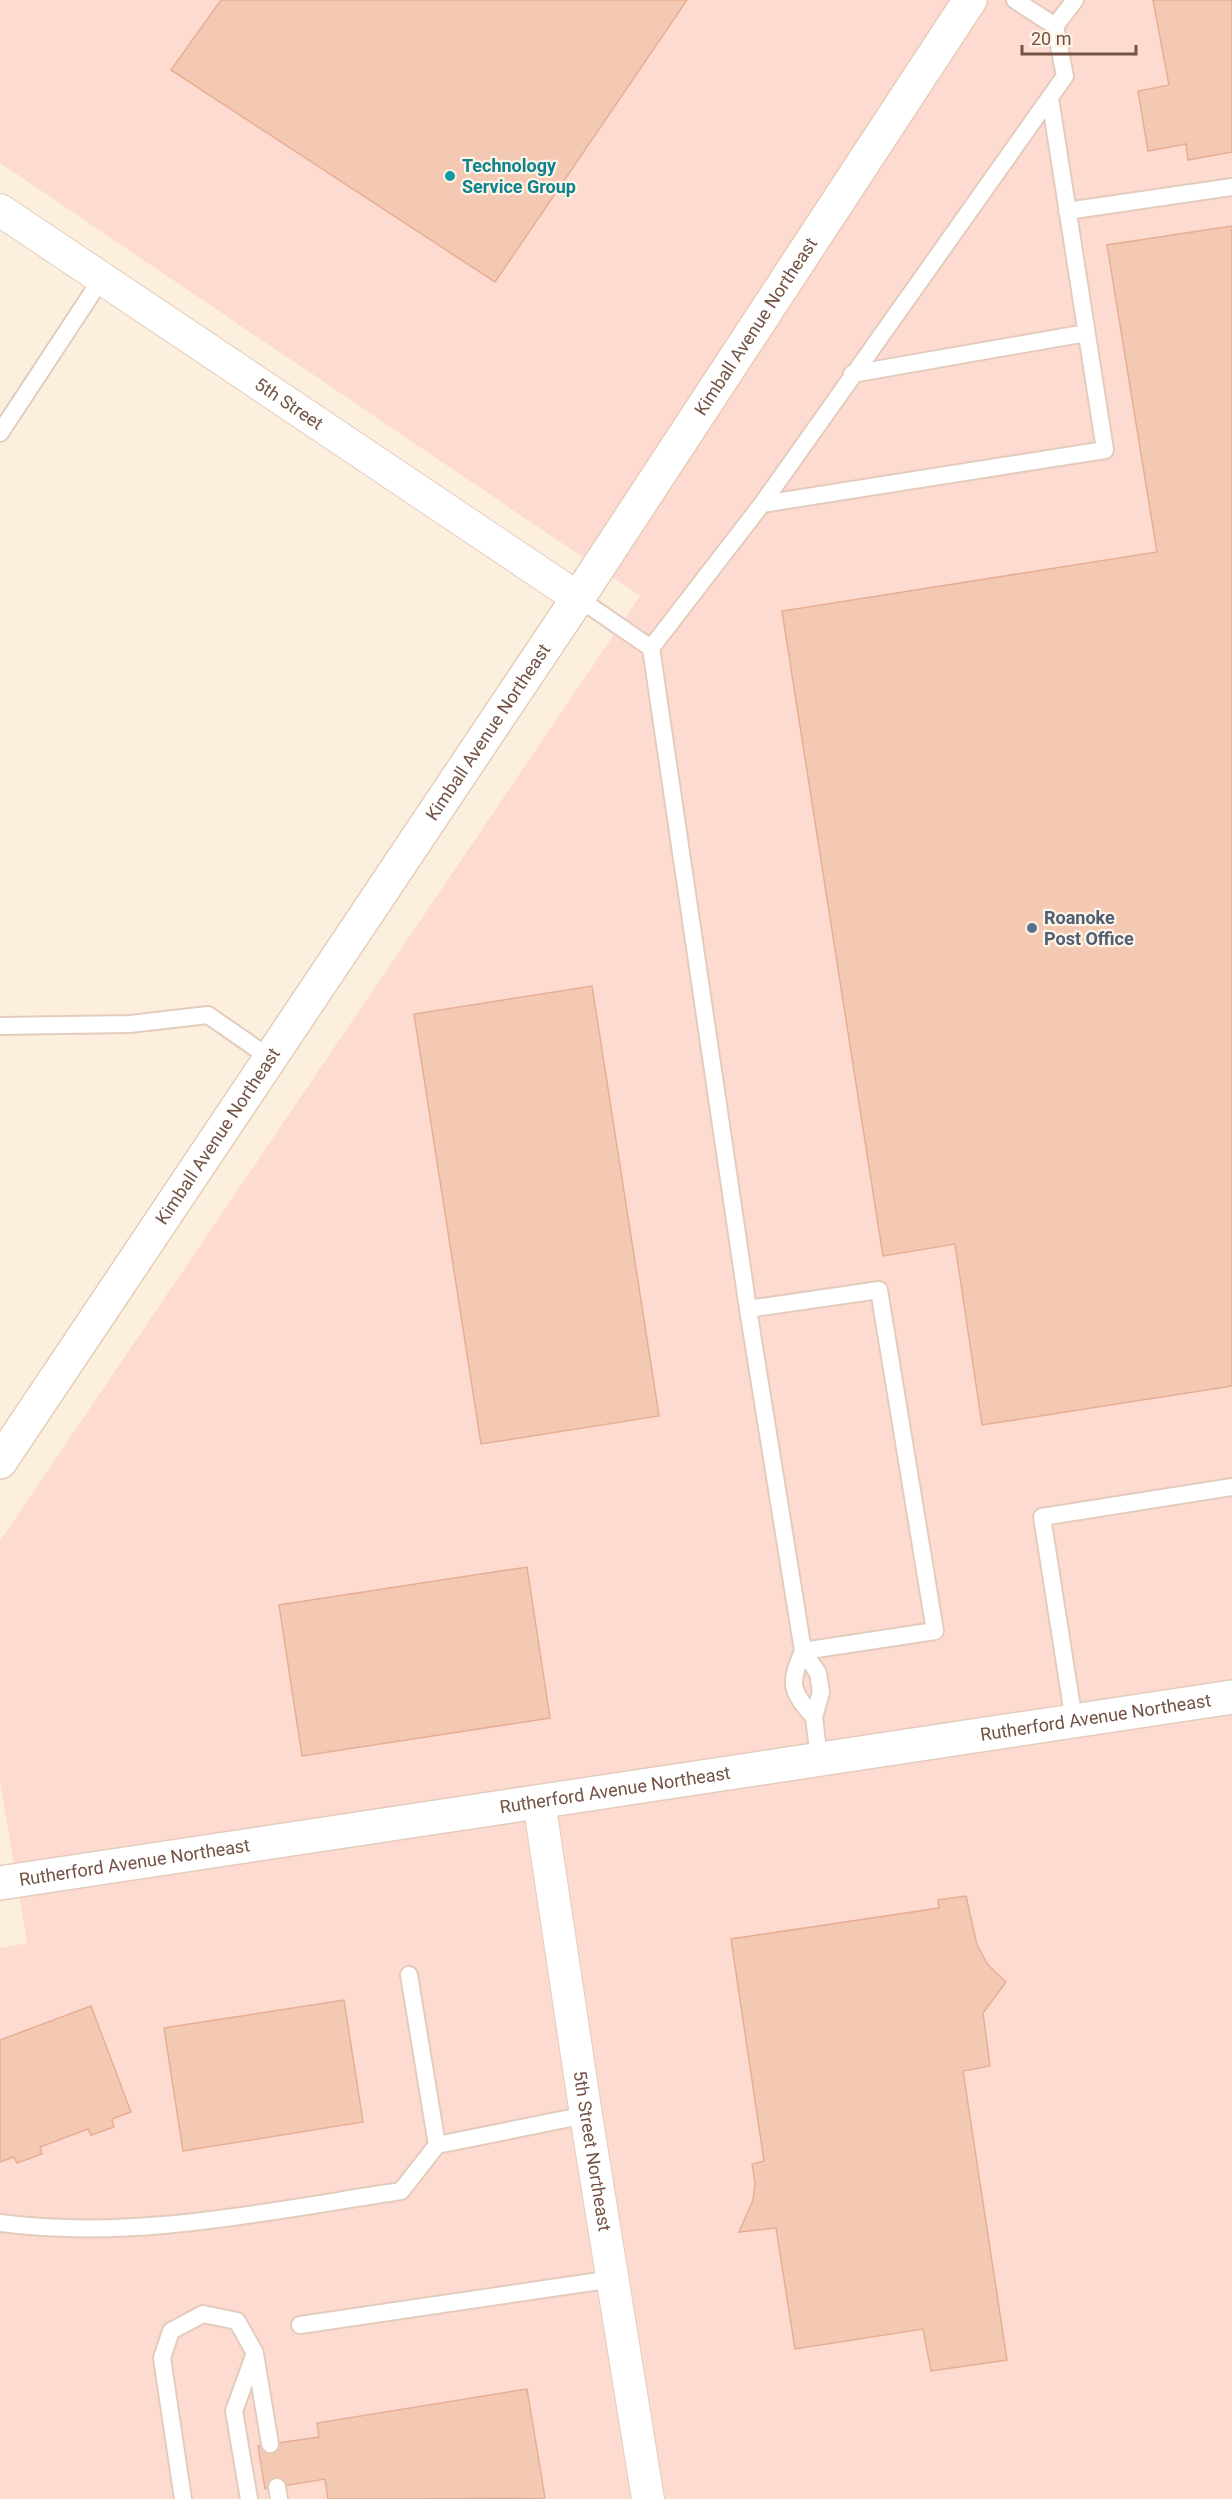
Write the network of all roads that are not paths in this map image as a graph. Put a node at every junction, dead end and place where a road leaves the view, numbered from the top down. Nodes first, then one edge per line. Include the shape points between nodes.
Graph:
1 (970, 0) edge
2 (1015, 0) edge
3 (1075, 0) edge
4 (1055, 26) junction
5 (1050, 98) junction
6 (1232, 187) edge
7 (0, 210) edge
8 (1067, 211) junction
9 (102, 278) junction
10 (1086, 333) junction
11 (852, 374) junction
12 (0, 433) edge
13 (762, 504) junction
14 (578, 598) junction
15 (651, 648) junction
16 (0, 1026) edge
17 (270, 1058) junction
18 (748, 1309) junction
19 (0, 1462) edge
20 (1232, 1487) edge
21 (803, 1651) junction
22 (1232, 1697) edge
23 (814, 1717) junction
24 (1074, 1721) junction
25 (819, 1758) junction
26 (539, 1801) junction
27 (0, 1883) edge
28 (409, 1975) dead end
29 (586, 2115) junction
30 (437, 2145) junction
31 (0, 2223) edge
32 (613, 2279) junction
33 (300, 2325) dead end
34 (255, 2353) junction
35 (270, 2444) dead end
36 (183, 2499) edge
37 (249, 2499) edge
38 (648, 2499) edge

1 - 14 main road, Kimball Avenue Northeast
2 - 4 lane
3 - 4 lane
4 - 5 lane via 1065,76
5 - 8 lane
5 - 11 lane
6 - 8 lane
7 - 9 street, 5th Street
8 - 10 lane
9 - 12 lane
9 - 14 street, 5th Street
10 - 11 lane
10 - 13 lane via 1105,450
11 - 13 lane
13 - 15 lane
14 - 15 lane
14 - 17 main road, Kimball Avenue Northeast
15 - 18 lane
16 - 17 lane via 130,1024 208,1015
17 - 19 main road, Kimball Avenue Northeast
18 - 21 lane
18 - 21 lane via 879,1290 935,1631
20 - 24 lane via 1042,1517
21 - 23 lane via 818,1673 821,1692
21 - 23 lane via 793,1676 796,1698
22 - 24 main road, Rutherford Avenue Northeast
23 - 25 lane
24 - 25 main road, Rutherford Avenue Northeast
25 - 26 main road, Rutherford Avenue Northeast
26 - 27 main road, Rutherford Avenue Northeast
26 - 29 street, 5th Street Northeast
28 - 30 lane
29 - 30 lane
29 - 32 street, 5th Street Northeast
30 - 31 lane via 400,2191 231,2219 125,2228 39,2228
32 - 33 lane
32 - 38 street, 5th Street Northeast
34 - 35 lane
34 - 36 lane via 237,2321 203,2314 171,2331 162,2358
34 - 37 lane via 234,2411

